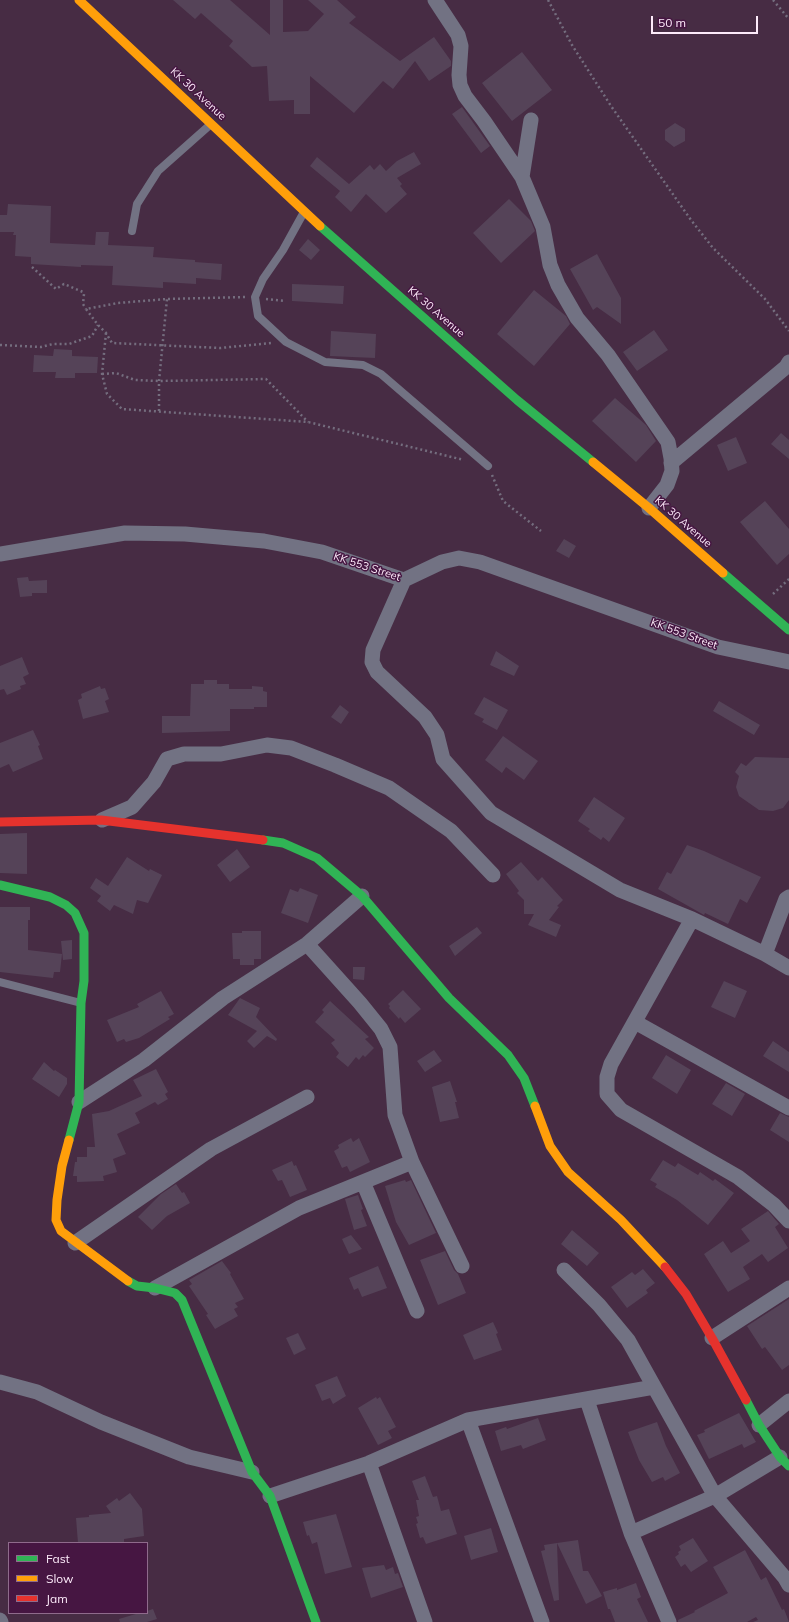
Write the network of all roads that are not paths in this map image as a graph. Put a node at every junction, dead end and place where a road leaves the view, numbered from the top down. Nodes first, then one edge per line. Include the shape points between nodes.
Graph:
1 (79, 0) edge
2 (435, 0) edge
3 (531, 120) dead end
4 (212, 123) junction
5 (522, 177) junction
6 (304, 212) junction
7 (132, 231) dead end
8 (789, 362) edge
9 (671, 463) junction
10 (488, 466) road end
11 (649, 508) junction
12 (0, 554) edge
13 (404, 580) junction
14 (789, 630) edge
15 (789, 662) edge
16 (101, 820) junction
17 (0, 822) edge
18 (493, 875) dead end
19 (0, 885) edge
20 (362, 896) junction
21 (789, 897) edge
22 (692, 919) junction
23 (307, 944) junction
24 (765, 954) junction
25 (789, 968) edge
26 (0, 982) edge
27 (81, 1003) junction
28 (635, 1022) junction
29 (307, 1097) dead end
30 (79, 1102) junction
31 (789, 1108) edge
32 (412, 1162) junction
33 (363, 1182) junction
34 (789, 1221) edge
35 (75, 1243) junction
36 (462, 1266) dead end
37 (564, 1270) dead end
38 (155, 1288) junction
39 (789, 1288) edge
40 (417, 1311) dead end
41 (712, 1338) junction
42 (0, 1382) edge
43 (654, 1387) junction
44 (587, 1400) junction
45 (789, 1401) edge
46 (468, 1420) junction
47 (759, 1425) junction
48 (784, 1462) edge
49 (369, 1463) junction
50 (252, 1472) junction
51 (270, 1496) junction
52 (715, 1496) junction
53 (631, 1533) junction
54 (789, 1585) edge
55 (316, 1622) edge
56 (425, 1622) edge
57 (542, 1622) edge
58 (669, 1622) edge

1 - 4 street, KK 30 Avenue
2 - 5 street via 458,35 461,46 460,85 465,96
3 - 5 street
4 - 6 street, KK 30 Avenue
4 - 7 lane via 158,171 137,204
5 - 9 street via 543,227 550,265 564,297 576,318 608,355 668,442
6 - 10 lane via 263,279 255,297 258,316 286,342 325,362 363,365 381,374
6 - 11 street, KK 30 Avenue via 517,400
8 - 9 street
9 - 11 street via 672,471 667,485
11 - 14 street, KK 30 Avenue
12 - 13 street, KK 553 Street via 125,533 185,534 264,541 322,552
13 - 15 street, KK 553 Street via 442,562 458,558 480,562 718,647
13 - 22 street via 372,650 372,662 377,672 425,717 436,735 444,759 457,776 492,813 620,890
16 - 17 street
16 - 18 street via 132,807 154,782 167,759 184,754 221,754 267,745 291,748 388,788 451,831
16 - 20 street via 283,843 317,858
19 - 27 street via 50,897 75,913 84,933 84,981
20 - 23 street
20 - 41 street via 449,998 508,1055 524,1078 550,1146 568,1172 658,1258 686,1294
21 - 24 street
22 - 24 street
22 - 28 street
23 - 30 street via 223,998 144,1060
23 - 32 street via 360,1003 381,1029 390,1046 395,1115
24 - 25 street
26 - 27 lane
27 - 30 street
28 - 31 street
28 - 34 street via 611,1064 607,1077 607,1094 621,1110 738,1177 774,1205
29 - 35 street via 211,1149
30 - 35 street via 62,1166 56,1220 60,1231
32 - 33 street
32 - 36 street
33 - 38 street via 299,1208
33 - 40 street
35 - 38 street via 128,1281 137,1286
37 - 43 street via 599,1305 628,1340
38 - 50 street via 175,1292 182,1300
39 - 41 street
41 - 47 street
42 - 50 street via 37,1392 101,1422 189,1457
43 - 44 street
43 - 52 street
44 - 46 street
44 - 53 street
45 - 47 street
46 - 49 street
46 - 57 street
47 - 48 street
48 - 52 street
49 - 51 street
49 - 56 street
50 - 51 street
51 - 55 street
52 - 53 street
52 - 54 street
53 - 58 street

